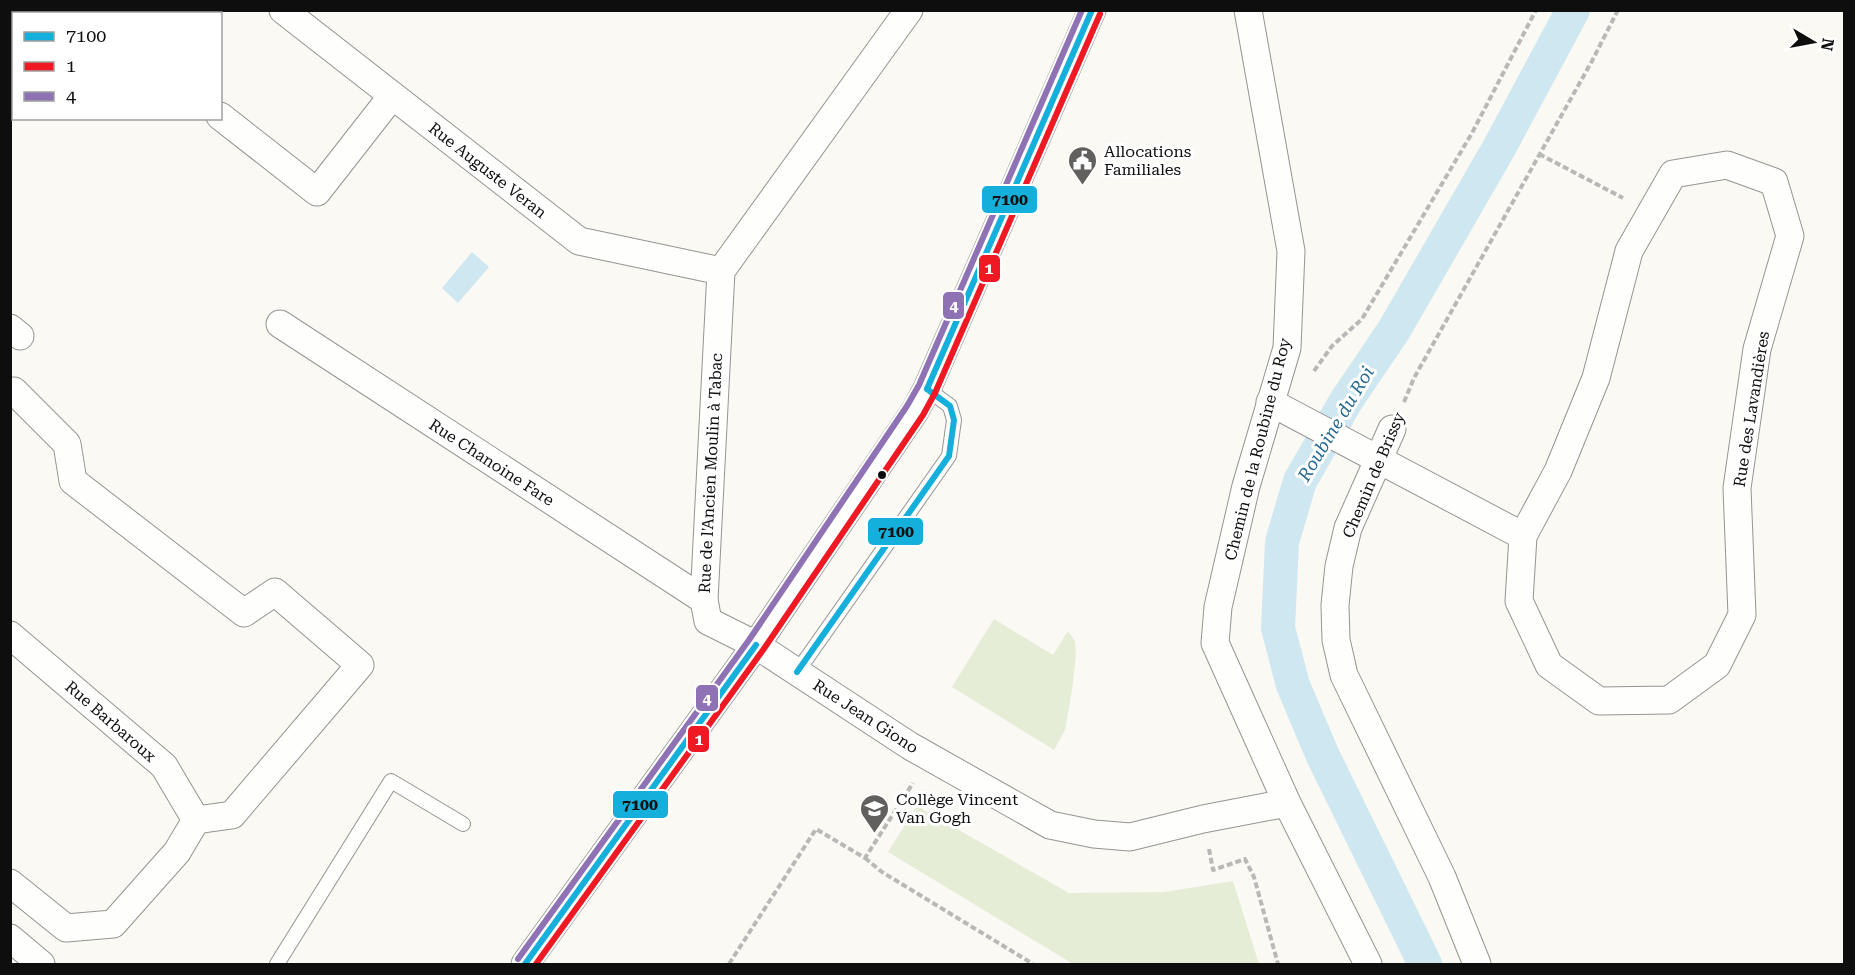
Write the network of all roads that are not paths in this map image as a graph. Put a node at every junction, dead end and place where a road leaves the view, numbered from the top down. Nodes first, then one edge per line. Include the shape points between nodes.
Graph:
1 (283, 10) edge
2 (909, 10) edge
3 (1092, 10) edge
4 (1248, 10) edge
5 (392, 96) junction
6 (222, 118) edge
7 (721, 271) junction
8 (280, 324) dead end
9 (927, 389) junction
10 (14, 392) dead end
11 (1270, 402) junction
12 (1392, 429) road end
13 (1372, 457) junction
14 (1523, 536) junction
15 (704, 600) junction
16 (10, 634) edge
17 (756, 645) junction
18 (797, 672) junction
19 (1287, 803) junction
20 (196, 820) junction
21 (463, 824) dead end
22 (10, 883) edge
23 (10, 938) edge
24 (41, 964) edge
25 (277, 964) edge
26 (525, 964) edge
27 (1368, 964) edge
28 (1477, 964) edge

1 - 5 street, Rue Auguste Veran
2 - 7 street
3 - 9 street
4 - 11 street, Chemin de la Roubine du Roy via 1291,251 1287,348
5 - 6 street via 317,192
5 - 7 street, Rue Auguste Veran via 579,241
7 - 15 street, Rue de l'Ancien Moulin à Tabac
8 - 15 street, Rue Chanoine Fare
9 - 17 street
9 - 18 lane via 950,406 954,420 949,456
10 - 20 street via 67,444 74,481 244,613 275,592 360,665 232,815
11 - 13 street
11 - 19 street, Chemin de la Roubine du Roy via 1218,607 1215,643
12 - 13 street, Chemin de Brissy
13 - 14 street
13 - 28 street, Chemin de Brissy via 1339,566 1336,640 1344,675 1442,877
14 - 14 street, Rue des Lavandières via 1558,471 1596,378 1629,251 1673,174 1727,165 1774,182 1790,236 1757,349 1737,488 1742,615 1717,664 1669,700 1599,701 1549,665 1519,601
15 - 17 street, Rue de l'Ancien Moulin à Tabac via 708,621
16 - 20 street, Rue Barbaroux via 164,766
17 - 18 street, Rue Jean Giono
17 - 26 street
18 - 19 street, Rue Jean Giono via 931,758 1050,825 1130,837
19 - 27 street, Chemin de la Roubine du Roy
20 - 22 street via 177,852 113,924 66,928
21 - 25 lane via 391,781
23 - 24 street

